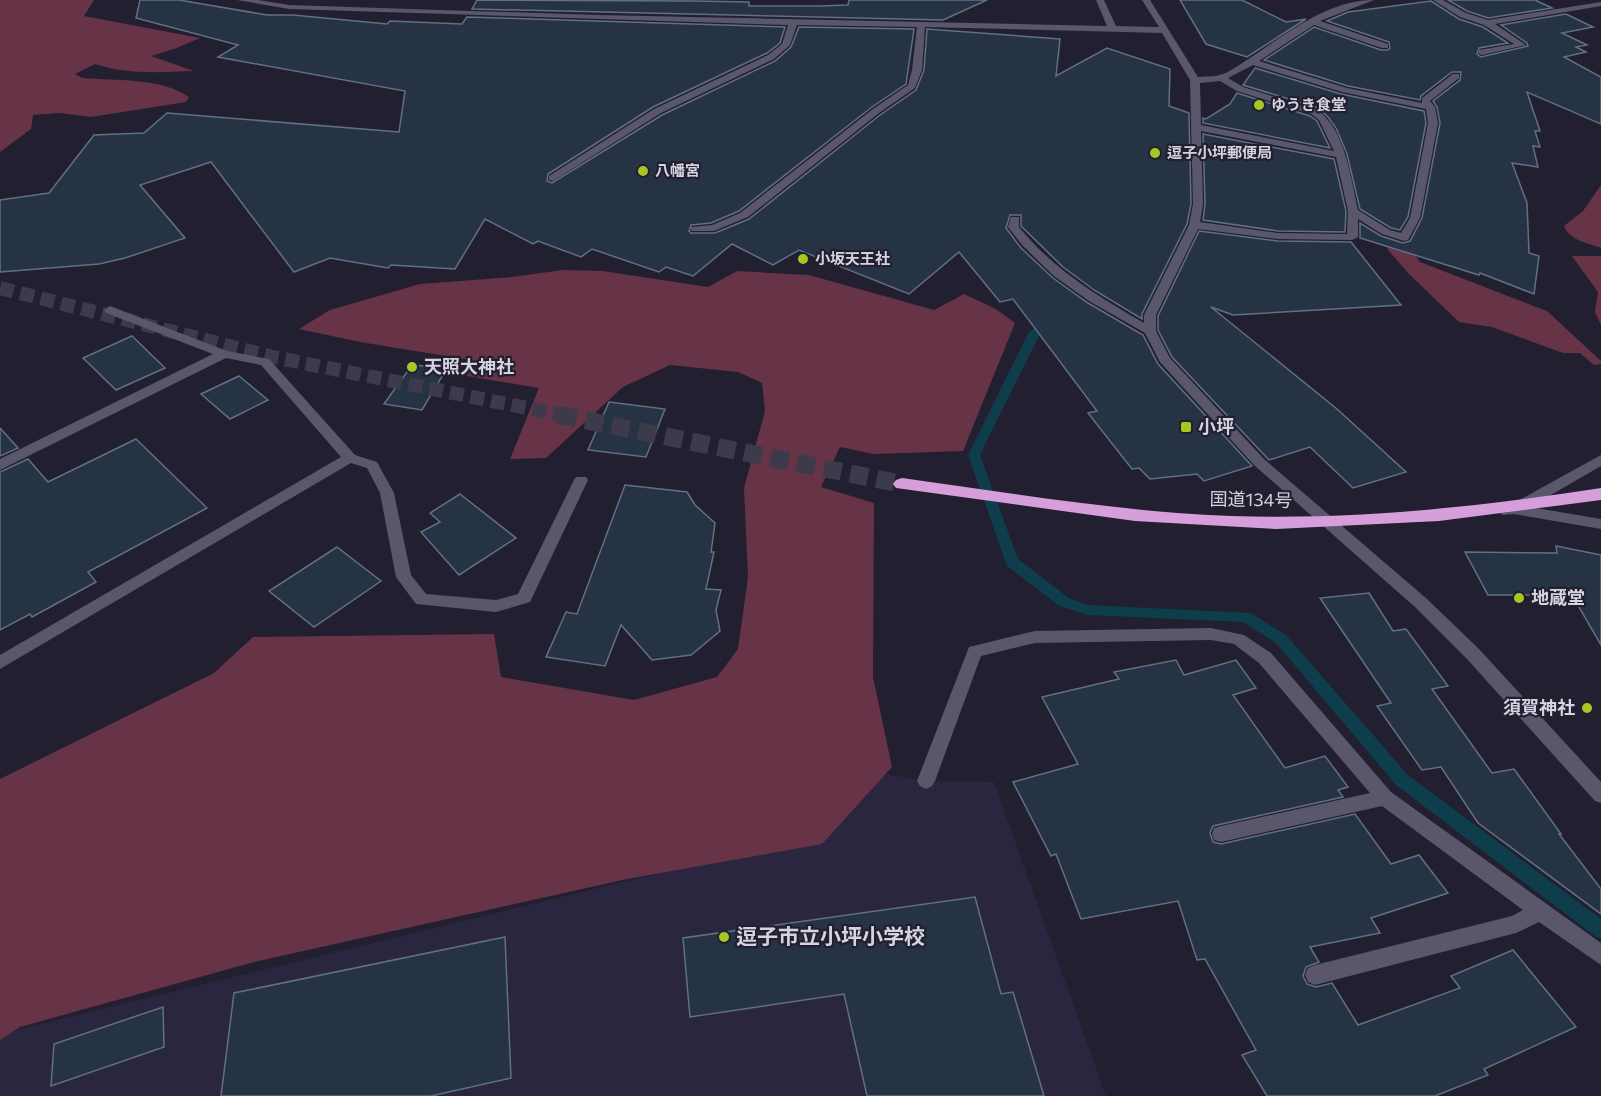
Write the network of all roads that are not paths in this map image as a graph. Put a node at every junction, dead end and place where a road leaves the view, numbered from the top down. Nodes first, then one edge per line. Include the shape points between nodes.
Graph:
1 (241, 0) edge
2 (1100, 0) edge
3 (1146, 0) edge
4 (1371, 0) edge
5 (1437, 0) edge
6 (1601, 4) edge
7 (1314, 22) junction
8 (793, 23) junction
9 (1487, 23) junction
10 (921, 25) junction
11 (1113, 30) junction
12 (1163, 30) junction
13 (1385, 46) dead end
14 (1482, 52) dead end
15 (1252, 62) junction
16 (1456, 76) dead end
17 (1221, 78) junction
18 (1195, 80) junction
19 (1430, 107) junction
20 (1196, 127) junction
21 (1341, 155) junction
22 (553, 178) dead end
23 (1353, 211) junction
24 (1015, 219) dead end
25 (1194, 225) junction
26 (695, 230) dead end
27 (110, 310) dead end
28 (1150, 330) junction
29 (224, 354) junction
30 (350, 458) junction
31 (1601, 460) edge
32 (0, 465) edge
33 (581, 480) dead end
34 (902, 484) tunnel mouth
35 (1592, 495) edge
36 (1514, 509) junction
37 (1601, 525) edge
38 (1330, 526) junction
39 (0, 663) edge
40 (927, 781) dead end
41 (1601, 795) edge
42 (1385, 798) junction
43 (1221, 834) dead end
44 (1540, 911) junction
45 (1601, 955) edge
46 (1315, 975) dead end

1 - 8 street via 289,7
2 - 11 street
3 - 12 street
4 - 7 street via 1350,4
5 - 9 street via 1462,15
6 - 9 street via 1557,7 1515,20
7 - 13 street
7 - 15 street
8 - 10 street
8 - 22 street via 790,39 773,55 667,105
9 - 14 street via 1522,45
10 - 11 street
10 - 26 street via 912,86 757,207 714,228
11 - 12 street
12 - 18 street
15 - 17 street
15 - 19 street via 1345,90
16 - 19 street via 1425,100
17 - 18 street
17 - 21 street via 1240,89 1314,112 1323,118
18 - 20 street
19 - 23 street via 1433,123 1415,218 1404,238 1386,232
20 - 21 street
20 - 25 street via 1198,185
21 - 23 street
23 - 25 street via 1352,237 1278,236
24 - 28 street via 1013,227 1049,267 1102,304
25 - 28 street via 1150,315
27 - 29 street
28 - 38 street via 1164,359 1190,389 1259,462
29 - 30 street via 265,362
29 - 32 street
30 - 33 street via 372,465 387,493 404,577 422,600 496,606 524,598
30 - 39 street
31 - 36 street
34 - 35 highway, 国道134号 via 1099,512 1276,522 1382,518
36 - 37 street
36 - 38 street
38 - 41 street via 1421,603
40 - 42 street via 975,651 1035,637 1211,634 1238,639 1265,658
42 - 43 street
42 - 44 street
44 - 45 street
44 - 46 street via 1516,924

